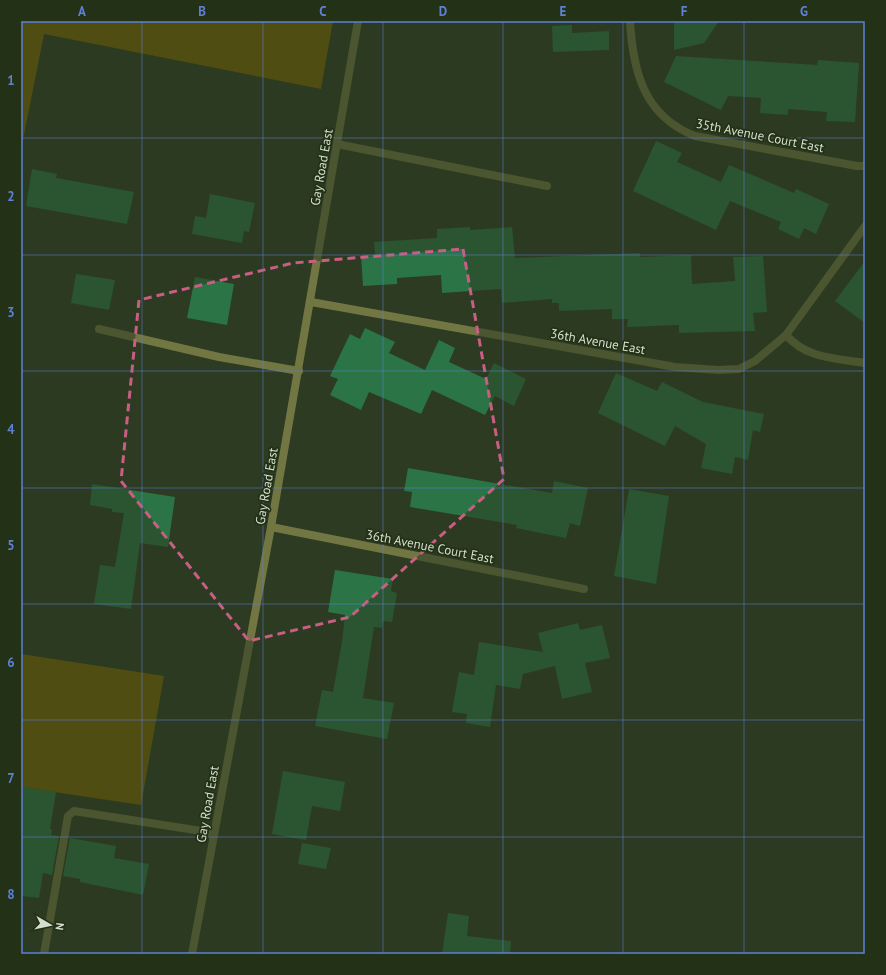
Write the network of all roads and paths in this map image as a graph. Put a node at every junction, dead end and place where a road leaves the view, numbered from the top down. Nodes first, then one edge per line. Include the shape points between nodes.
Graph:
1 (358, 21) edge
2 (630, 21) edge
3 (337, 144) junction
4 (865, 166) edge
5 (547, 186) dead end
6 (865, 226) edge
7 (311, 302) junction
8 (99, 329) dead end
9 (786, 335) junction
10 (865, 363) edge
11 (298, 371) junction
12 (271, 527) junction
13 (584, 589) dead end
14 (214, 833) junction
15 (44, 954) edge
16 (192, 954) edge

1 - 3 street, Gay Road East
2 - 4 street, 35th Avenue Court East via 632,48 643,90 664,119 679,130 703,138
3 - 5 street
3 - 7 street, Gay Road East
6 - 9 street, 36th Avenue East
7 - 9 street, 36th Avenue East via 675,367 711,370 740,370
7 - 11 street, Gay Road East
8 - 11 street via 219,357
9 - 10 street via 796,346 811,354
11 - 12 street, Gay Road East
12 - 13 street, 36th Avenue Court East
12 - 14 street, Gay Road East
14 - 15 street via 74,811 68,816
14 - 16 street, Gay Road East

